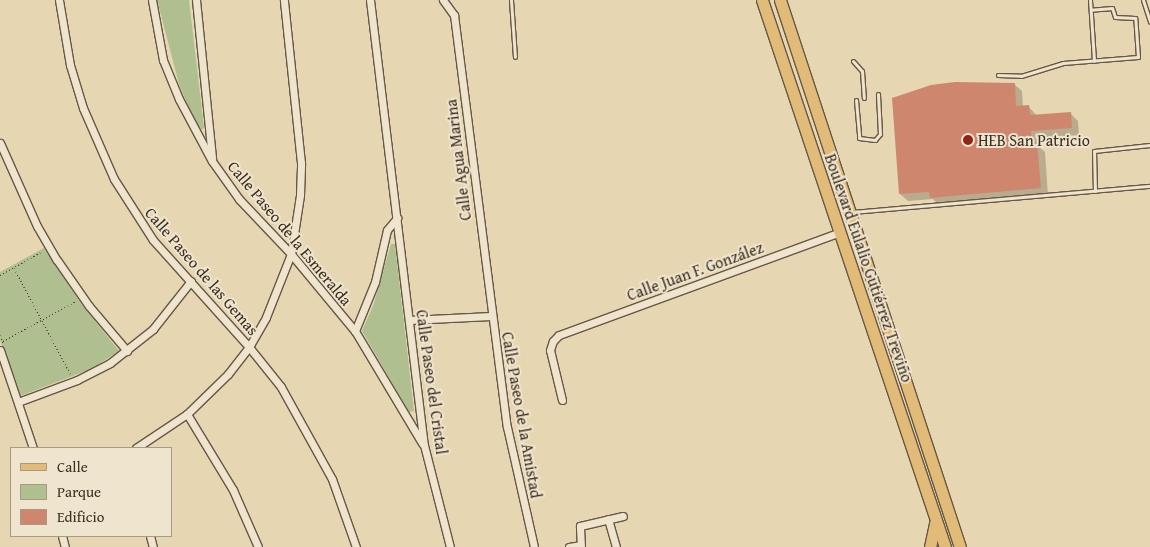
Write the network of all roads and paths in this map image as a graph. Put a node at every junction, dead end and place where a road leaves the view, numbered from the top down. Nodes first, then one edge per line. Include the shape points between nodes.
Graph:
1 (59, 0) edge
2 (152, 0) edge
3 (196, 0) edge
4 (284, 0) edge
5 (370, 0) edge
6 (511, 0) edge
7 (762, 0) edge
8 (780, 0) edge
9 (788, 0) edge
10 (1090, 0) edge
11 (1143, 0) edge
12 (446, 1) edge
13 (1091, 10) junction
14 (787, 20) junction
15 (1150, 22) edge
16 (515, 57) dead end
17 (853, 61) dead end
18 (1094, 61) junction
19 (998, 76) dead end
20 (878, 94) dead end
21 (864, 98) dead end
22 (856, 100) dead end
23 (819, 115) junction
24 (806, 133) junction
25 (0, 143) edge
26 (1150, 145) edge
27 (212, 161) junction
28 (1150, 186) edge
29 (1095, 191) junction
30 (851, 212) junction
31 (397, 218) junction
32 (840, 232) junction
33 (291, 254) junction
34 (48, 259) dead end
35 (14, 268) junction
36 (0, 275) edge
37 (190, 281) junction
38 (71, 294) dead end
39 (76, 301) junction
40 (79, 304) dead end
41 (491, 316) junction
42 (42, 320) junction
43 (409, 320) junction
44 (355, 331) junction
45 (0, 335) edge
46 (2, 341) junction
47 (249, 347) junction
48 (3, 350) edge
49 (127, 351) junction
50 (78, 373) dead end
51 (71, 376) junction
52 (63, 379) dead end
53 (562, 400) dead end
54 (18, 402) junction
55 (187, 414) junction
56 (424, 445) junction
57 (33, 447) edge
58 (138, 447) edge
59 (949, 513) junction
60 (934, 514) junction
61 (623, 516) dead end
62 (608, 519) junction
63 (580, 546) edge
64 (258, 547) edge
65 (356, 547) edge
66 (450, 547) edge
67 (534, 547) edge
68 (569, 547) edge
69 (616, 547) edge
70 (930, 547) edge
71 (945, 547) edge
72 (952, 547) edge
73 (960, 547) edge

1 - 37 street, Calle Paseo de las Gemas via 70,65 83,108 110,171 138,219
2 - 27 street, Calle Paseo de la Esmeralda via 163,60 179,99
3 - 27 street
4 - 33 street via 301,163 300,195
5 - 31 street, Calle Paseo del Cristal
6 - 16 lane
7 - 24 main road, Boulevard Eulalio Gutiérrez Treviño
8 - 14 main road, Boulevard Eulalio Gutiérrez Treviño
9 - 14 main road
10 - 13 lane
11 - 15 lane
12 - 41 street, Calle Agua Marina via 454,15
13 - 18 lane
13 - 18 lane via 1112,8 1116,17 1135,18 1140,54 1134,59
14 - 23 main road, Boulevard Eulalio Gutiérrez Treviño
17 - 21 lane via 862,71
18 - 19 lane via 1051,65 1021,76
20 - 22 lane via 880,134 875,140 861,140 857,135
23 - 24 main road
23 - 30 main road, Boulevard Eulalio Gutiérrez Treviño
24 - 32 main road, Boulevard Eulalio Gutiérrez Treviño
25 - 49 street via 37,226 61,267 88,306
26 - 29 lane via 1094,151
27 - 33 street, Calle Paseo de la Esmeralda via 239,199
28 - 29 lane
29 - 30 lane
30 - 59 main road, Boulevard Eulalio Gutiérrez Treviño
31 - 43 street, Calle Paseo del Cristal
31 - 44 street via 387,230 375,282
32 - 53 street, Calle Juan F. González via 559,336 550,350
32 - 60 main road, Boulevard Eulalio Gutiérrez Treviño
33 - 44 street, Calle Paseo de la Esmeralda
33 - 47 street via 280,287
34 - 35 path via 43,251
35 - 36 path
35 - 42 path
37 - 47 street, Calle Paseo de las Gemas
37 - 49 street via 168,312
38 - 39 path
39 - 40 path
39 - 42 path
41 - 43 street
41 - 67 street, Calle Paseo de la Amistad via 512,458
42 - 46 path
42 - 51 path
43 - 56 street, Calle Paseo del Cristal
44 - 56 street, Calle Paseo de la Esmeralda
45 - 46 path
46 - 48 path
47 - 55 street via 228,374
47 - 65 street, Calle Paseo de las Gemas via 281,388 313,440 332,479
48 - 54 street
49 - 54 street via 92,373
50 - 51 path
51 - 52 path
54 - 57 street
55 - 58 street
55 - 64 street via 233,490
56 - 66 street, Calle Paseo del Cristal
59 - 72 main road
59 - 73 main road, Boulevard Eulalio Gutiérrez Treviño
60 - 70 main road via 935,531
60 - 71 main road, Boulevard Eulalio Gutiérrez Treviño
61 - 62 street
62 - 63 street via 580,526
62 - 69 street
63 - 68 street

